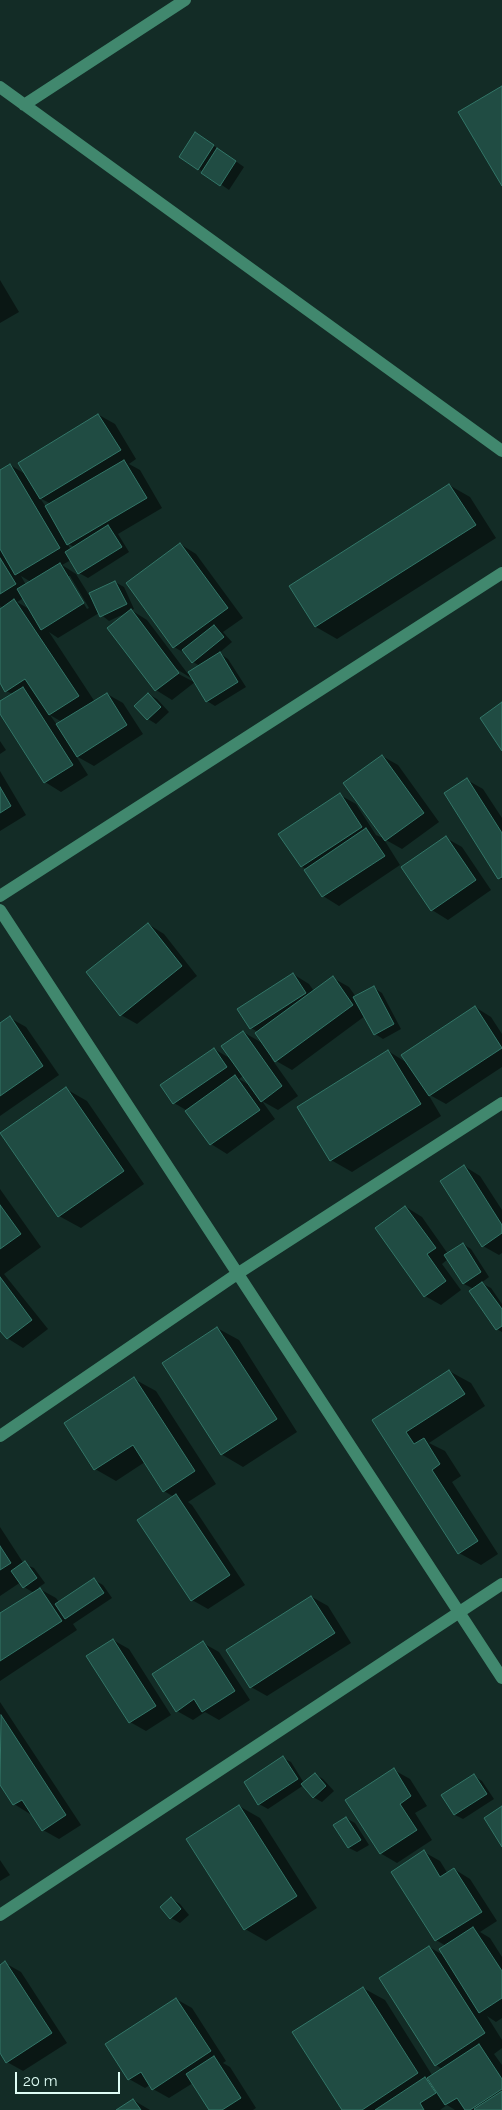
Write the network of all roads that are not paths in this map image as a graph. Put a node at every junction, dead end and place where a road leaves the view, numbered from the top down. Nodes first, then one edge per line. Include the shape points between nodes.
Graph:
1 (185, 0) edge
2 (0, 87) edge
3 (24, 105) junction
4 (502, 451) edge
5 (502, 572) edge
6 (0, 896) edge
7 (0, 910) edge
8 (502, 1103) edge
9 (237, 1274) junction
10 (0, 1436) edge
11 (502, 1584) edge
12 (459, 1613) junction
13 (502, 1678) edge
14 (0, 1915) edge

1 - 3 street
2 - 3 street
3 - 4 street
5 - 6 street
7 - 9 street
8 - 9 street
9 - 10 street
9 - 12 street
11 - 12 street
12 - 13 street
12 - 14 street

